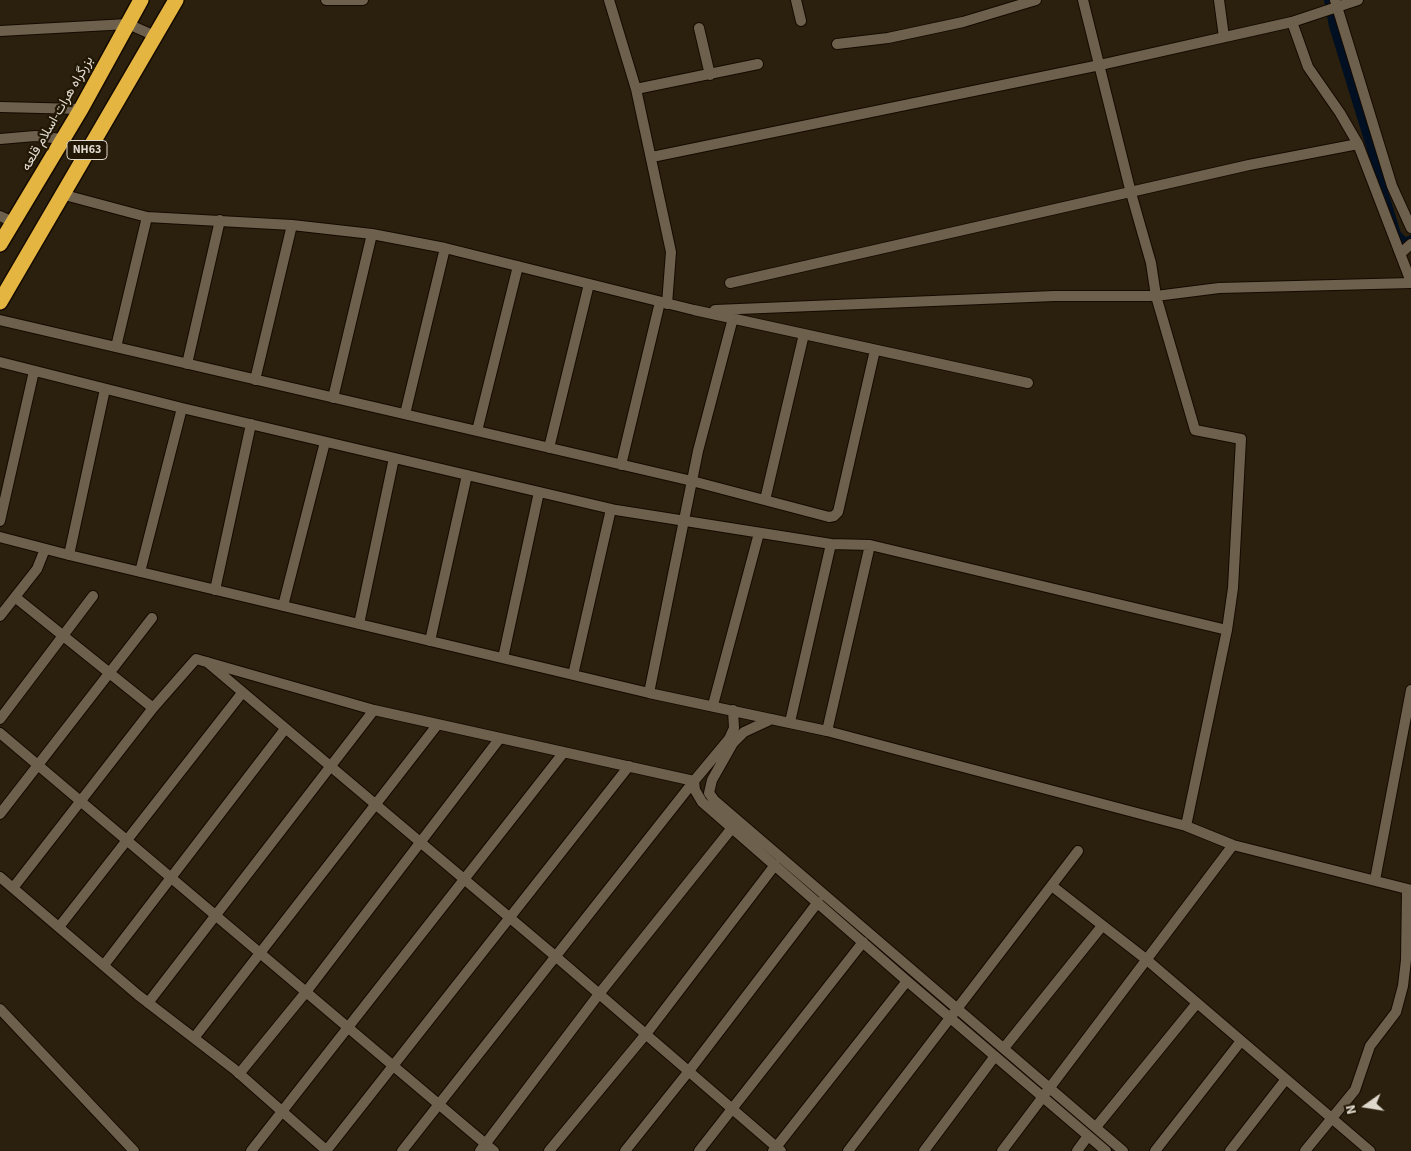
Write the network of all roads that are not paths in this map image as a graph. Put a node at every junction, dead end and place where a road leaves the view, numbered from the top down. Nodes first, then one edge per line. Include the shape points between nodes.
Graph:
1 (141, 0) edge
2 (176, 0) edge
3 (326, 0) edge
4 (363, 0) edge
5 (609, 0) edge
6 (796, 0) edge
7 (1036, 0) edge
8 (1083, 0) edge
9 (1219, 0) edge
10 (1358, 0) edge
11 (1336, 3) edge
12 (801, 21) dead end
13 (1292, 22) junction
14 (128, 24) junction
15 (699, 28) dead end
16 (0, 31) edge
17 (155, 36) junction
18 (1224, 37) junction
19 (837, 44) dead end
20 (758, 64) dead end
21 (1100, 66) junction
22 (710, 74) junction
23 (636, 89) junction
24 (0, 107) edge
25 (81, 110) junction
26 (0, 139) edge
27 (62, 139) junction
28 (1358, 144) junction
29 (652, 157) junction
30 (1131, 193) junction
31 (62, 194) junction
32 (147, 217) junction
33 (6, 219) edge
34 (220, 220) junction
35 (292, 225) junction
36 (1411, 228) edge
37 (372, 234) junction
38 (0, 244) edge
39 (1411, 244) edge
40 (445, 248) junction
41 (1402, 253) junction
42 (518, 266) junction
43 (1411, 282) edge
44 (730, 283) dead end
45 (589, 284) junction
46 (1156, 296) junction
47 (0, 302) edge
48 (664, 303) junction
49 (694, 310) junction
50 (733, 318) junction
51 (0, 320) edge
52 (804, 334) junction
53 (116, 347) junction
54 (876, 350) junction
55 (0, 362) edge
56 (187, 364) junction
57 (34, 371) junction
58 (255, 380) junction
59 (1028, 383) dead end
60 (105, 389) junction
61 (333, 398) junction
62 (182, 408) junction
63 (405, 414) junction
64 (250, 424) junction
65 (477, 431) junction
66 (325, 442) junction
67 (549, 448) junction
68 (394, 458) junction
69 (621, 465) junction
70 (467, 475) junction
71 (692, 481) junction
72 (539, 492) junction
73 (765, 500) junction
74 (611, 508) junction
75 (684, 520) junction
76 (0, 521) edge
77 (758, 533) junction
78 (0, 536) edge
79 (831, 544) junction
80 (870, 546) junction
81 (45, 549) junction
82 (69, 555) junction
83 (140, 572) junction
84 (216, 590) junction
85 (94, 596) dead end
86 (15, 597) junction
87 (283, 606) junction
88 (0, 616) edge
89 (152, 618) dead end
90 (359, 624) junction
91 (1227, 630) junction
92 (63, 636) junction
93 (430, 641) junction
94 (503, 658) junction
95 (204, 659) junction
96 (109, 673) junction
97 (573, 675) junction
98 (1411, 690) edge
99 (649, 692) junction
100 (242, 693) junction
101 (713, 705) junction
102 (153, 708) junction
103 (374, 710) junction
104 (733, 710) junction
105 (0, 718) edge
106 (772, 719) junction
107 (790, 722) junction
108 (438, 724) junction
109 (285, 729) junction
110 (827, 731) junction
111 (0, 733) edge
112 (500, 738) junction
113 (564, 752) junction
114 (37, 765) junction
115 (629, 766) junction
116 (330, 767) junction
117 (694, 781) junction
118 (81, 802) junction
119 (376, 805) junction
120 (0, 814) edge
121 (1186, 826) junction
122 (732, 828) junction
123 (127, 841) junction
124 (421, 843) junction
125 (1232, 845) junction
126 (1078, 851) dead end
127 (775, 865) junction
128 (0, 877) edge
129 (171, 878) junction
130 (465, 880) junction
131 (1375, 880) junction
132 (1052, 886) junction
133 (14, 888) junction
134 (1409, 889) edge
135 (818, 902) junction
136 (215, 915) junction
137 (510, 918) junction
138 (1102, 926) junction
139 (59, 927) junction
140 (863, 942) junction
141 (261, 954) junction
142 (554, 956) junction
143 (1146, 960) junction
144 (104, 966) junction
145 (907, 982) junction
146 (306, 992) junction
147 (599, 994) junction
148 (148, 1003) junction
149 (1197, 1003) junction
150 (0, 1009) edge
151 (957, 1009) junction
152 (950, 1018) junction
153 (348, 1027) junction
154 (646, 1034) junction
155 (194, 1038) junction
156 (1241, 1040) junction
157 (1004, 1048) junction
158 (995, 1056) junction
159 (394, 1066) junction
160 (689, 1072) junction
161 (240, 1074) junction
162 (1286, 1079) junction
163 (1051, 1087) junction
164 (1044, 1097) junction
165 (439, 1104) junction
166 (732, 1109) junction
167 (282, 1112) junction
168 (1330, 1118) junction
169 (1096, 1127) junction
170 (1088, 1136) junction
171 (486, 1149) edge
172 (777, 1150) edge
173 (134, 1151) edge
174 (251, 1151) edge
175 (326, 1151) edge
176 (402, 1151) edge
177 (549, 1151) edge
178 (625, 1151) edge
179 (699, 1151) edge
180 (848, 1151) edge
181 (924, 1151) edge
182 (1002, 1151) edge
183 (1077, 1151) edge
184 (1106, 1151) edge
185 (1123, 1151) edge
186 (1155, 1151) edge
187 (1230, 1151) edge
188 (1305, 1151) edge
189 (1370, 1151) edge

1 - 14 highway, بزرگراه هرات-اسلام قلعه / NH63
2 - 17 highway, NH63
3 - 4 street
5 - 23 street
6 - 12 street
7 - 19 street via 962,22 888,38
8 - 21 street
9 - 18 street
10 - 11 street
11 - 13 street
11 - 36 street via 1392,186
13 - 18 street
13 - 28 street via 1308,67
14 - 16 street
14 - 17 street
14 - 25 highway, بزرگراه هرات-اسلام قلعه / NH63
15 - 22 street
17 - 31 highway, NH63
18 - 21 street
20 - 22 street
21 - 29 street
21 - 30 street
22 - 23 street
23 - 29 street
24 - 25 street
25 - 27 highway, بزرگراه هرات-اسلام قلعه / NH63
26 - 27 street via 35,136
27 - 33 highway, بزرگراه هرات-اسلام قلعه / NH63
28 - 30 street
28 - 41 street
29 - 48 street via 671,252
30 - 44 street
30 - 46 street via 1151,263
31 - 32 street
31 - 47 highway, NH63
32 - 34 street
32 - 53 street
33 - 38 highway, بزرگراه هرات-اسلام قلعه / NH63
34 - 35 street
34 - 56 street
35 - 37 street
35 - 58 street
37 - 40 street
37 - 61 street
39 - 41 street
40 - 42 street
40 - 63 street
41 - 43 street
42 - 45 street
42 - 65 street
43 - 46 street via 1219,288
45 - 48 street
45 - 67 street
46 - 49 street via 1054,296
46 - 91 street via 1195,430 1241,439 1233,588
48 - 49 street
48 - 69 street
49 - 50 street
50 - 52 street
50 - 71 street
51 - 53 street
52 - 54 street
52 - 73 street
53 - 56 street
54 - 59 street
54 - 73 street via 838,512 829,517
55 - 57 street
56 - 58 street
57 - 60 street
57 - 76 street
58 - 61 street
60 - 62 street
60 - 82 street
61 - 63 street
62 - 64 street
62 - 83 street
63 - 65 street
64 - 66 street
64 - 84 street
65 - 67 street
66 - 68 street
66 - 87 street
67 - 69 street
68 - 70 street
68 - 90 street
69 - 71 street
70 - 72 street
70 - 93 street
71 - 73 street
71 - 75 street
72 - 74 street
72 - 94 street
74 - 75 street
74 - 97 street
75 - 77 street
75 - 99 street
77 - 79 street
77 - 101 street
78 - 81 street
79 - 80 street
79 - 107 street
80 - 91 street
80 - 110 street
81 - 82 street
81 - 86 street via 37,569
82 - 83 street
83 - 84 street
84 - 87 street
85 - 92 street
86 - 88 street
86 - 92 street
87 - 90 street
89 - 96 street
90 - 93 street
91 - 121 street
92 - 96 street
92 - 105 street
93 - 94 street
94 - 97 street
95 - 100 street
95 - 102 street via 193,660
95 - 103 street
96 - 102 street
96 - 114 street
97 - 99 street
98 - 131 street
99 - 101 street
100 - 109 street
100 - 123 street
101 - 104 street
102 - 118 street
103 - 108 street
103 - 116 street
104 - 106 street
104 - 117 street via 734,728 729,739
106 - 107 street
106 - 151 street via 736,739 712,780 709,788 711,797
107 - 110 street
108 - 112 street
108 - 119 street
109 - 116 street
109 - 129 street
110 - 121 street
111 - 114 street
112 - 113 street
112 - 124 street
113 - 115 street
113 - 130 street
114 - 118 street
114 - 120 street
115 - 117 street
115 - 137 street
116 - 119 street
116 - 136 street
117 - 122 street via 698,797
117 - 142 street
118 - 123 street
118 - 133 street
119 - 124 street
119 - 141 street
121 - 125 street
122 - 127 street
122 - 147 street
123 - 129 street
123 - 139 street
124 - 130 street
124 - 146 street
125 - 131 street
125 - 143 street
126 - 132 street
127 - 135 street
127 - 154 street
128 - 133 street
129 - 136 street
129 - 144 street
130 - 137 street
130 - 153 street
131 - 134 street
132 - 138 street
132 - 151 street
133 - 139 street
134 - 168 street via 1406,960 1400,1001 1396,1012 1370,1046 1355,1090
135 - 140 street
135 - 160 street
136 - 141 street
136 - 148 street
137 - 142 street
137 - 159 street
138 - 143 street
138 - 157 street
139 - 144 street
140 - 145 street
140 - 166 street
141 - 146 street
141 - 155 street
142 - 147 street
142 - 165 street
143 - 149 street
143 - 163 street
144 - 148 street
145 - 152 street
145 - 172 street
146 - 153 street
146 - 161 street
147 - 154 street
147 - 171 street
148 - 155 street
149 - 156 street
149 - 169 street
150 - 173 street
151 - 152 street
151 - 157 street
152 - 158 street
152 - 180 street
153 - 159 street
153 - 167 street
154 - 160 street
154 - 177 street
155 - 161 street
156 - 162 street
156 - 186 street
157 - 163 street
158 - 164 street
158 - 181 street
159 - 165 street
159 - 175 street
160 - 166 street
160 - 178 street
161 - 167 street
162 - 168 street
162 - 187 street
163 - 164 street
163 - 169 street
164 - 170 street
164 - 182 street
165 - 171 street
165 - 176 street
166 - 172 street
166 - 179 street
167 - 174 street
167 - 175 street
168 - 188 street
168 - 189 street
169 - 185 street
170 - 183 street
170 - 184 street

